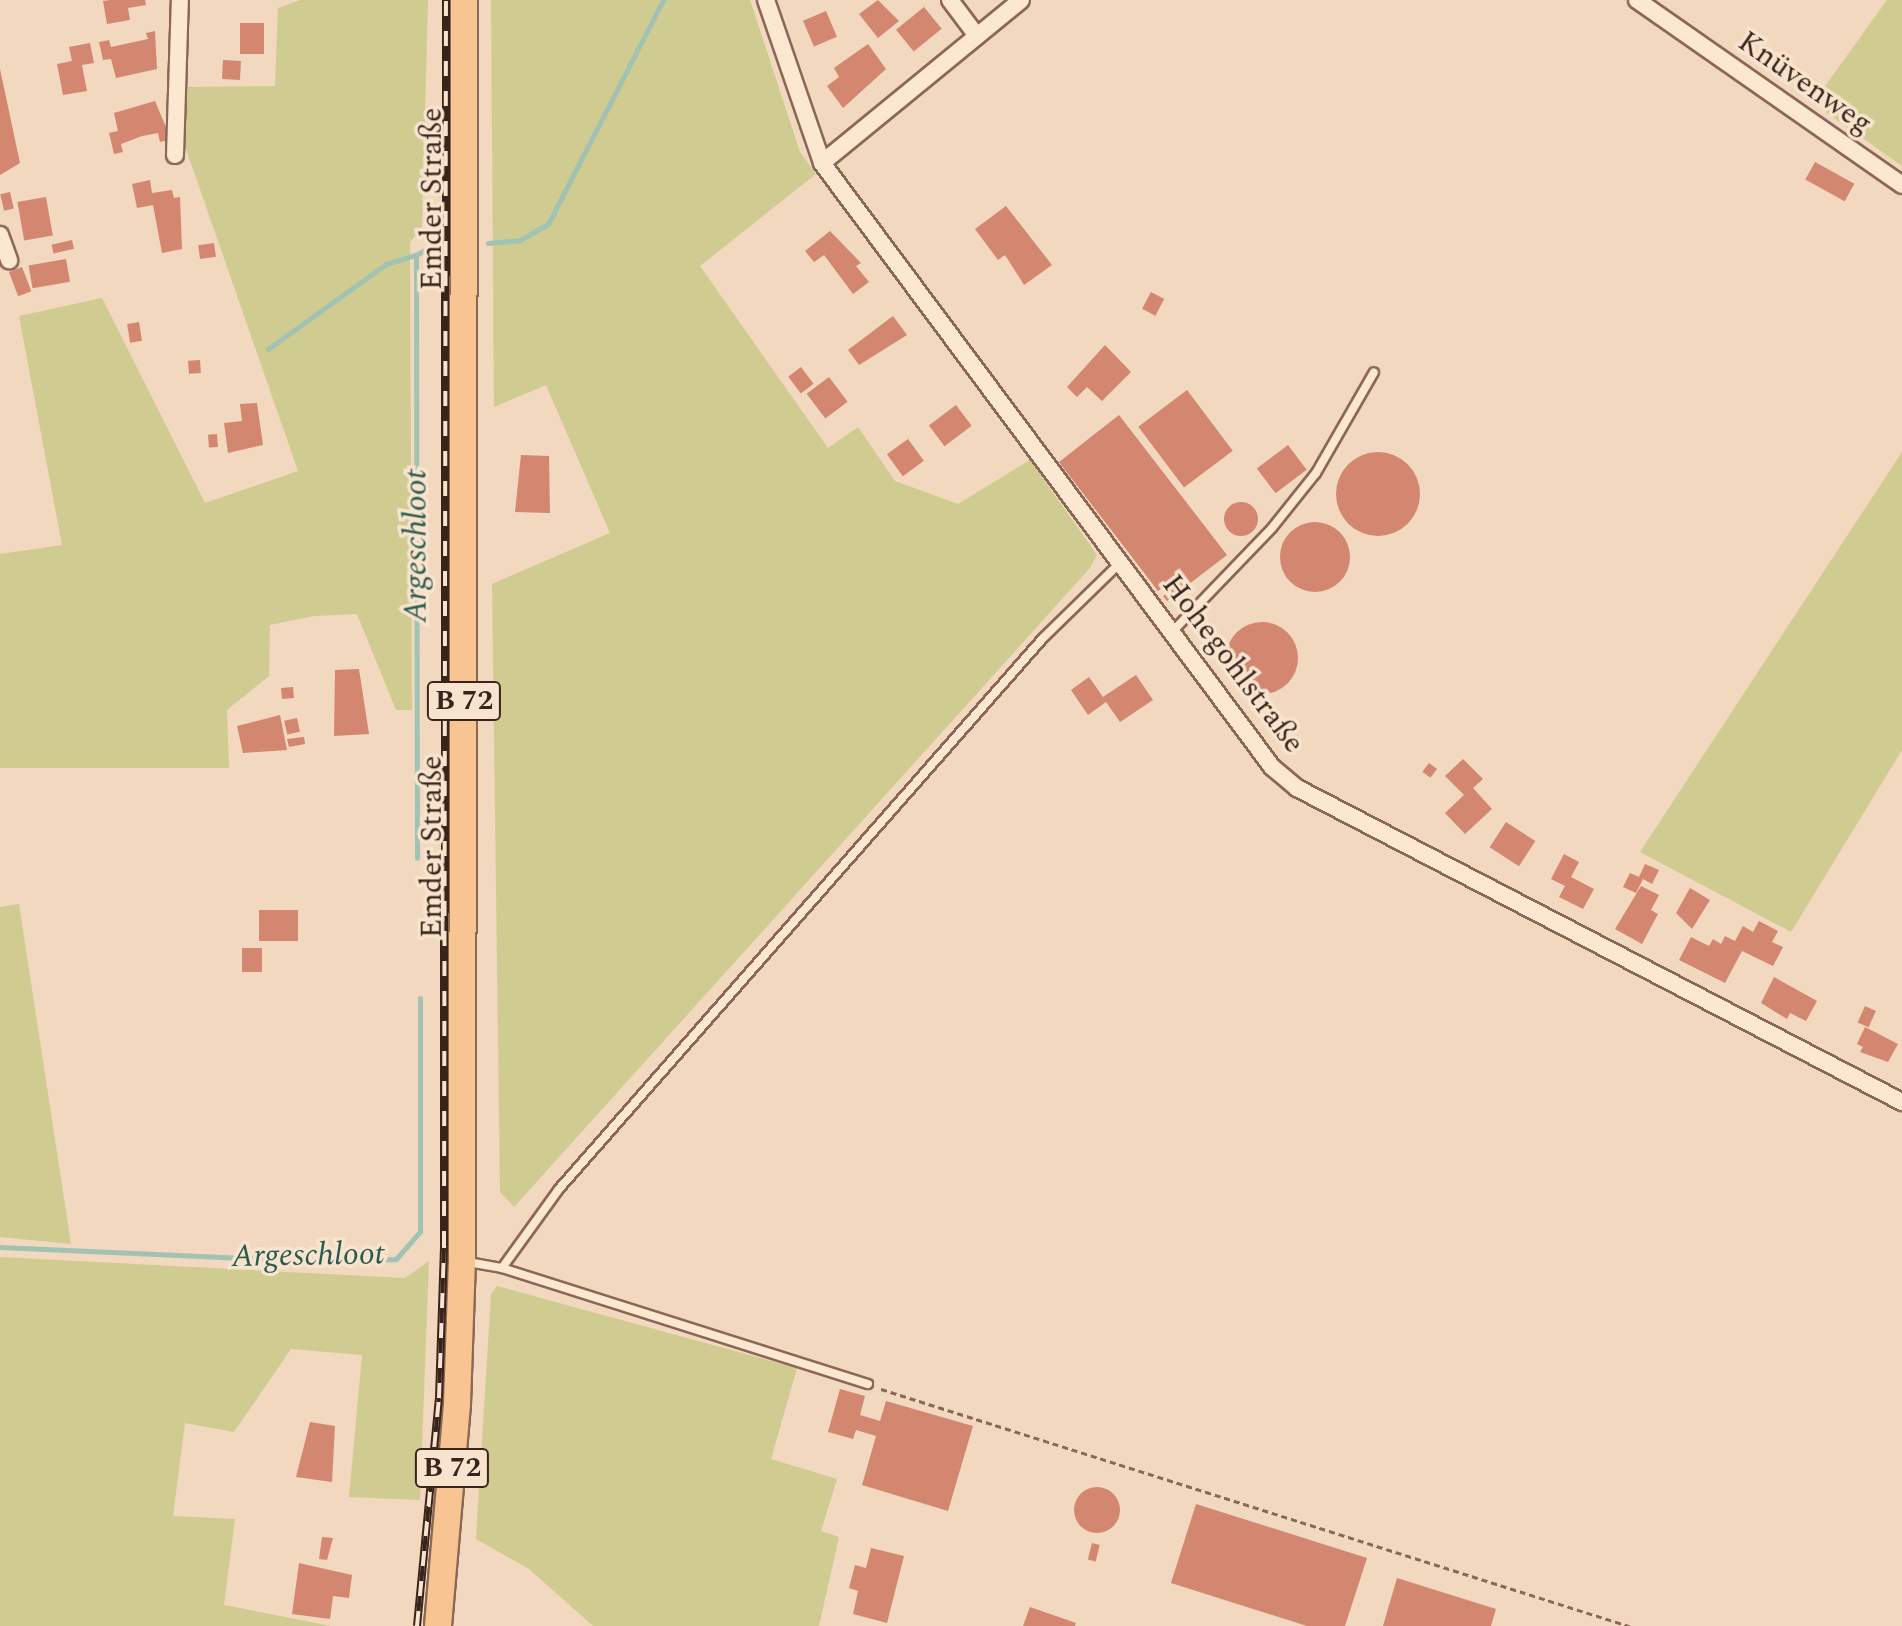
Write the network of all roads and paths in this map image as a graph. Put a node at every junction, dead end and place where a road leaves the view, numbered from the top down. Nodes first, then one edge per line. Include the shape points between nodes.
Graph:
1 (180, 0) edge
2 (464, 0) edge
3 (766, 0) edge
4 (950, 0) edge
5 (1021, 0) edge
6 (1637, 0) edge
7 (977, 36) junction
8 (175, 155) dead end
9 (822, 163) junction
10 (1902, 185) edge
11 (0, 235) edge
12 (9, 260) dead end
13 (1374, 372) dead end
14 (1122, 562) junction
15 (1172, 632) junction
16 (1902, 1102) edge
17 (462, 1262) junction
18 (502, 1268) junction
19 (868, 1384) joint
20 (438, 1626) edge
21 (1629, 1626) edge

1 - 8 street
2 - 17 main road, Emder Straße / B 72
3 - 9 street, Hohegohlstraße
4 - 7 street
5 - 7 street
6 - 10 street, Knüvenweg
7 - 9 street
9 - 14 street, Hohegohlstraße
11 - 12 street
13 - 15 lane via 1316,473 1272,528
14 - 15 street, Hohegohlstraße
14 - 18 lane via 1032,650 559,1189
15 - 16 street, Hohegohlstraße via 1272,767 1297,788
17 - 18 lane
17 - 20 main road, Emder Straße / B 72
18 - 19 lane
19 - 21 path

